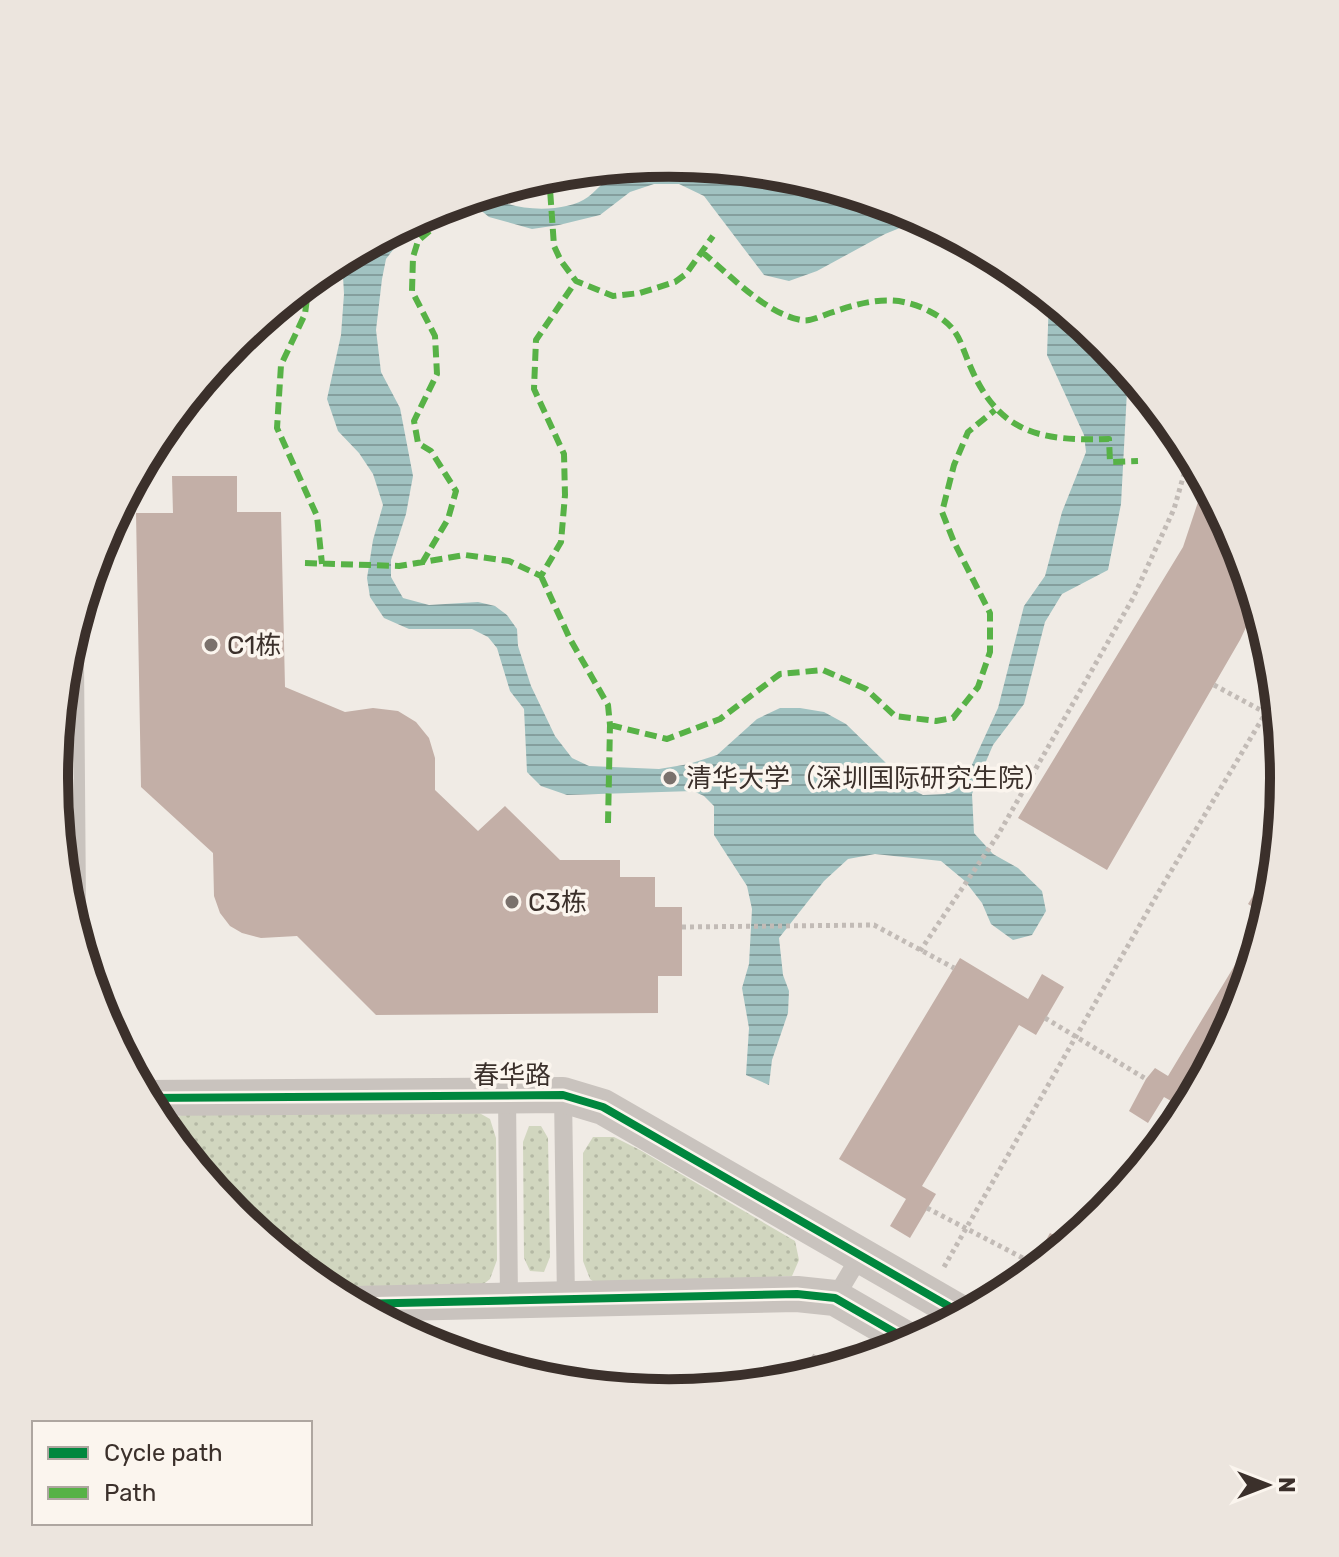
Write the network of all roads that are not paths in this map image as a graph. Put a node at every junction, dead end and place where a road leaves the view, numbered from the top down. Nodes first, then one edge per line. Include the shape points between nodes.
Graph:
1 (507, 1095) junction
2 (563, 1095) junction
3 (160, 1098) edge
4 (860, 1256) junction
5 (835, 1298) junction
6 (566, 1300) junction
7 (509, 1301) junction
8 (377, 1304) edge
9 (953, 1309) edge
10 (898, 1335) edge

1 - 2 street, 春华路
1 - 3 street, 春华路
1 - 7 lane
2 - 4 street, 春华路 via 603,1107
2 - 6 lane
4 - 5 lane
4 - 9 street, 春华路
5 - 6 street via 797,1294
5 - 10 street
6 - 7 street
7 - 8 street

